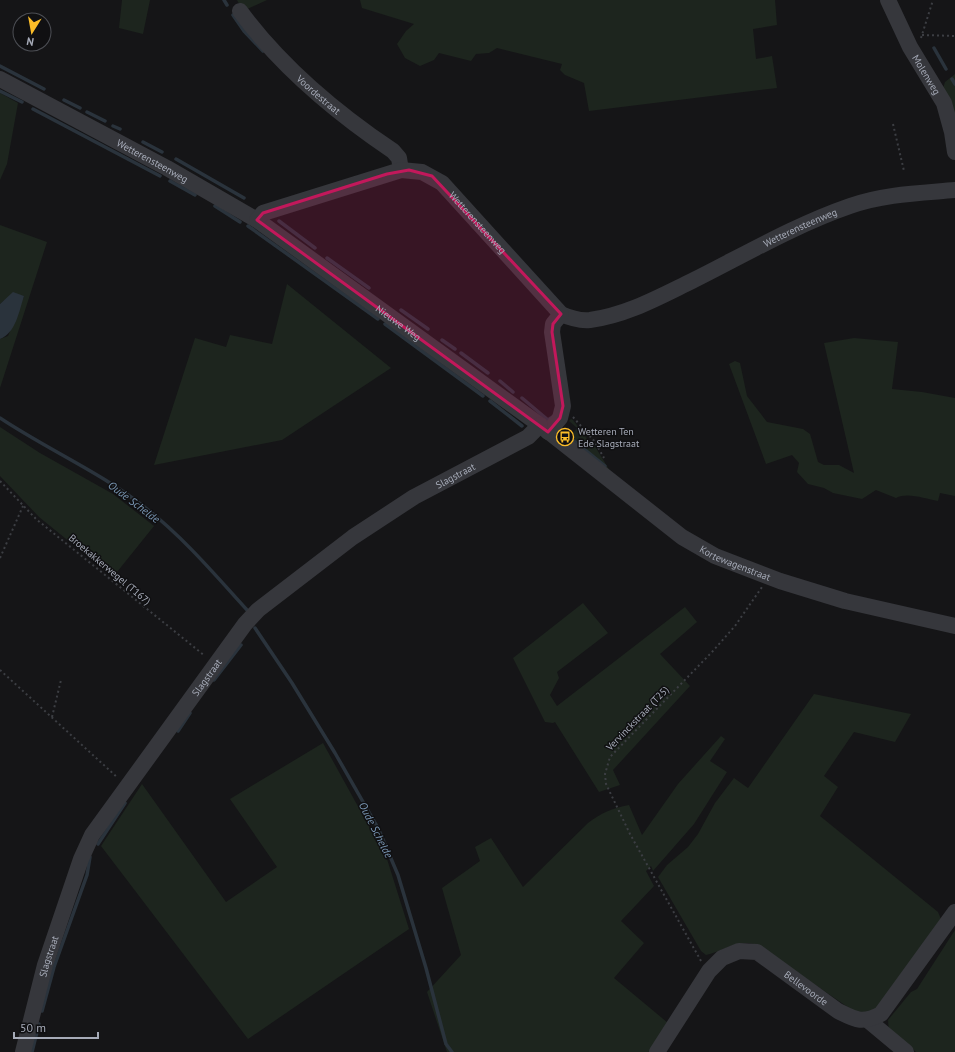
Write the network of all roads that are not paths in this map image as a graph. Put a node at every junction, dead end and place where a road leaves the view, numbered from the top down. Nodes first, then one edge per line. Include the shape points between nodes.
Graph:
1 (888, 0) edge
2 (240, 11) dead end
3 (0, 79) edge
4 (955, 152) edge
5 (401, 170) junction
6 (955, 190) edge
7 (257, 220) junction
8 (561, 314) junction
9 (544, 429) junction
10 (955, 626) edge
11 (955, 912) edge
12 (869, 1021) junction
13 (24, 1052) edge
14 (657, 1052) edge
15 (906, 1052) edge

1 - 4 street, Molenweg via 916,56 944,103
2 - 5 street, Voordestraat via 277,58 393,151 399,158
3 - 7 street, Wetterensteenweg via 167,168
5 - 7 street, Wetterensteenweg via 263,214
5 - 8 street, Wetterensteenweg via 422,172 442,183
6 - 8 street, Wetterensteenweg via 911,194 852,205 804,225 623,312 582,320
7 - 9 street, Nieuwe Weg
8 - 9 street via 553,324 552,332 563,408 560,418
9 - 10 street, Kortewagenstraat via 682,537 715,556 845,601
9 - 13 street, Slagstraat via 414,497 353,537 258,610 245,624 92,835 81,859 44,965
11 - 12 street via 881,1014
12 - 14 street, Bellevoorde via 853,1018 838,1011 757,952 747,950 729,954 709,971
12 - 15 street

